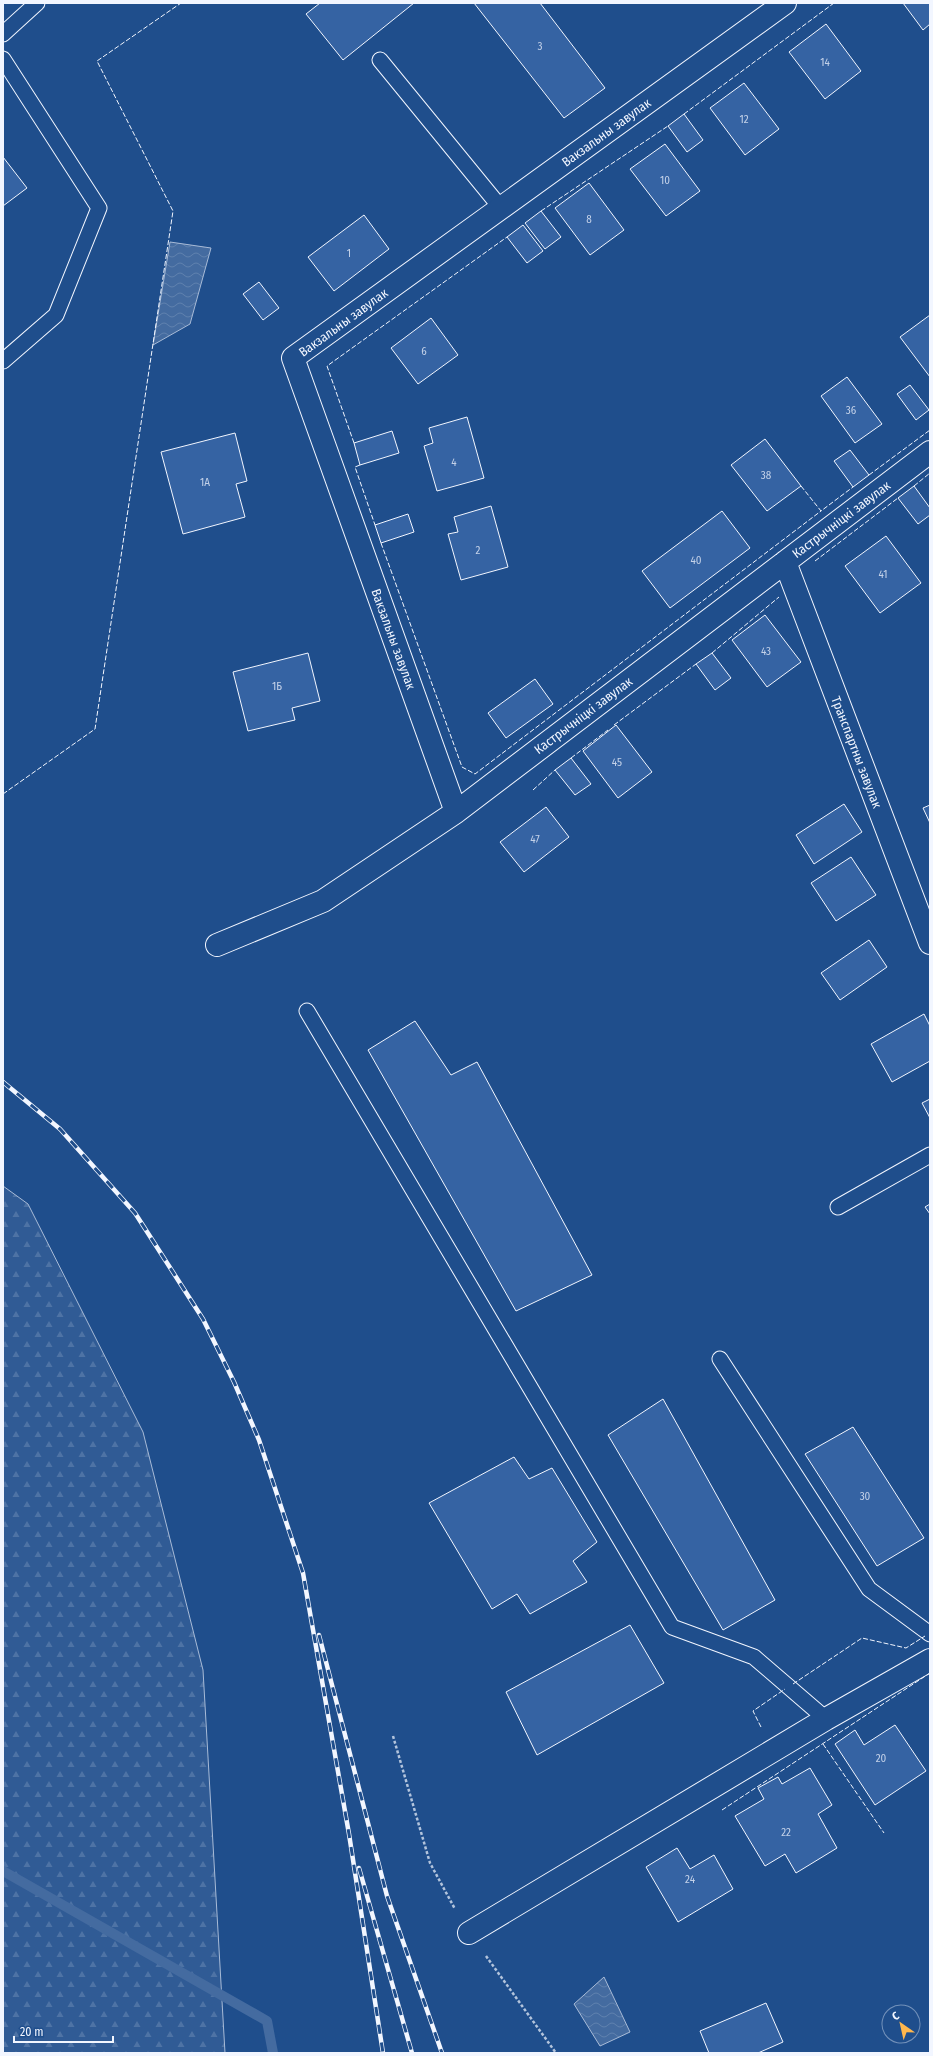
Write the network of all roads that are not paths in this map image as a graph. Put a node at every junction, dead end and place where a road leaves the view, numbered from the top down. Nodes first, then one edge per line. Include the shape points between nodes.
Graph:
1 (37, 3) edge
2 (785, 3) edge
3 (3, 34) edge
4 (3, 59) edge
5 (380, 60) dead end
6 (501, 208) junction
7 (3, 361) edge
8 (930, 452) edge
9 (785, 562) junction
10 (456, 812) junction
11 (930, 943) edge
12 (217, 945) dead end
13 (307, 1011) dead end
14 (930, 1155) edge
15 (838, 1207) dead end
16 (720, 1359) dead end
17 (930, 1634) edge
18 (930, 1660) edge
19 (826, 1719) junction
20 (469, 1933) road end

1 - 3 lane
2 - 6 street, Вакзальны завулак
4 - 7 lane via 100,208 56,315
5 - 6 lane
6 - 10 street, Вакзальны завулак via 293,358
8 - 9 street, Кастрычніцкі завулак
9 - 10 street, Кастрычніцкі завулак
9 - 11 street, Транспартны завулак
10 - 12 street, Кастрычніцкі завулак via 323,901
13 - 19 lane via 672,1627 754,1657
14 - 15 lane
16 - 17 lane via 869,1588
18 - 19 street
19 - 20 street

